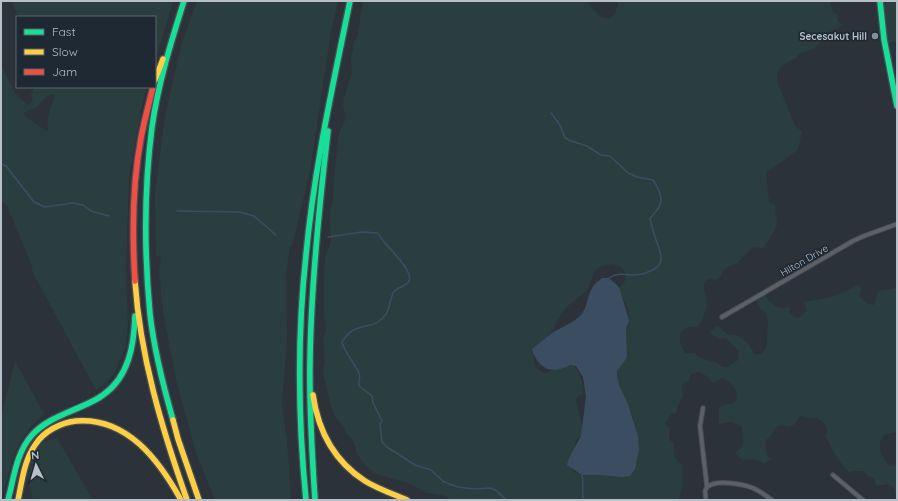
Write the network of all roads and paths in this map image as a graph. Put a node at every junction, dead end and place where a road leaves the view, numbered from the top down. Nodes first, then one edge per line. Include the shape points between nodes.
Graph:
1 (184, 1) edge
2 (350, 1) edge
3 (880, 1) edge
4 (170, 43) junction
5 (156, 78) edge
6 (153, 88) edge
7 (333, 92) junction
8 (896, 96) edge
9 (897, 106) edge
10 (897, 224) edge
11 (136, 288) junction
12 (722, 318) dead end
13 (310, 339) junction
14 (703, 408) dead end
15 (833, 475) dead end
16 (707, 487) junction
17 (8, 500) edge
18 (18, 500) edge
19 (181, 500) edge
20 (187, 500) edge
21 (199, 500) edge
22 (306, 500) edge
23 (315, 500) edge
24 (407, 500) edge
25 (706, 500) edge
26 (772, 500) edge
27 (862, 500) edge

1 - 4 main road
2 - 7 main road
3 - 8 main road via 884,39
4 - 5 main road
4 - 21 main road via 149,154 145,203 145,268 152,332 162,385 178,443
6 - 11 main road via 142,129 134,183 133,240
7 - 13 main road via 319,205
7 - 22 main road via 312,204 302,302 300,400
8 - 9 main road
10 - 12 street, Hilton Drive via 853,241
11 - 17 main road via 133,343 120,380 103,396 52,419 34,433 20,453
11 - 20 main road via 141,337 152,390 166,444
13 - 23 main road via 310,415
13 - 24 main road via 314,407 321,430 329,444 360,478
14 - 16 street via 700,426
15 - 27 street
16 - 25 street
16 - 26 street via 716,483 742,485 763,493
18 - 19 main road via 32,449 46,433 60,425 85,420 112,427 136,441 160,466

